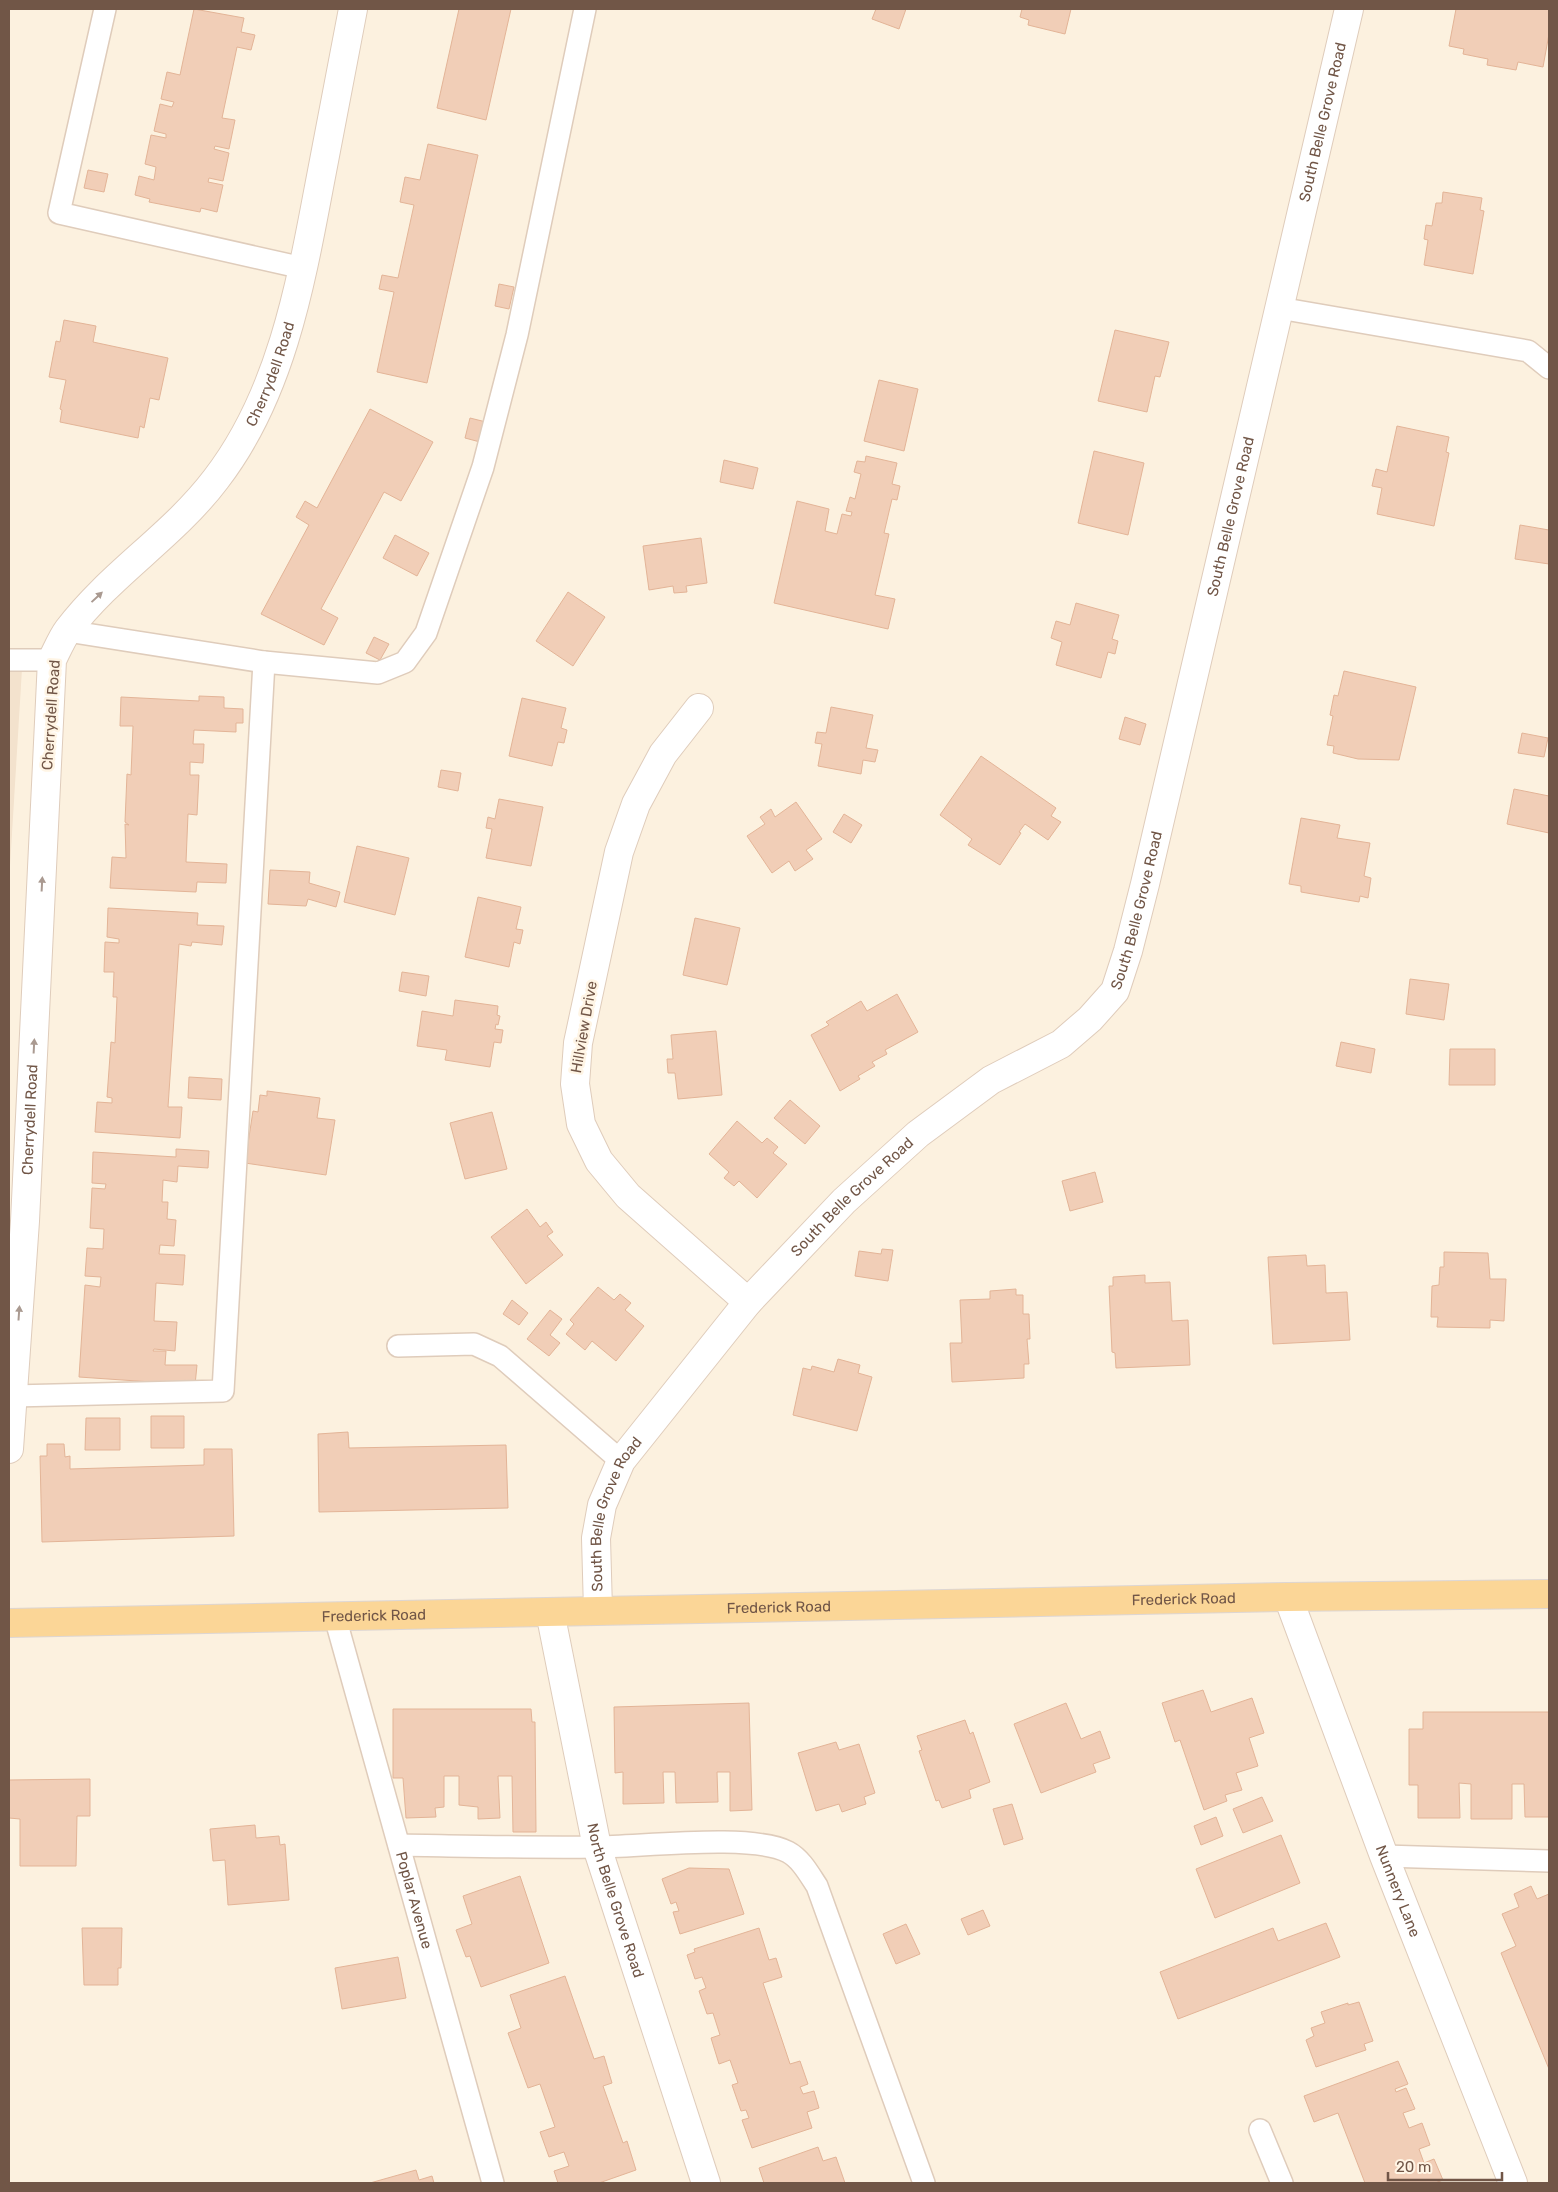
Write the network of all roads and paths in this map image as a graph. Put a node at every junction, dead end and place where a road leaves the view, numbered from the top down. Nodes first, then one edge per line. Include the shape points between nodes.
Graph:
1 (105, 9) edge
2 (353, 9) edge
3 (585, 9) edge
4 (1349, 9) edge
5 (303, 268) junction
6 (1279, 308) junction
7 (1549, 368) edge
8 (67, 631) junction
9 (9, 660) edge
10 (52, 660) junction
11 (264, 662) junction
12 (699, 708) dead end
13 (748, 1302) junction
14 (398, 1346) dead end
15 (12, 1362) edge
16 (13, 1396) junction
17 (9, 1449) edge
18 (621, 1461) junction
19 (1549, 1594) edge
20 (1288, 1597) junction
21 (598, 1610) junction
22 (550, 1612) junction
23 (335, 1617) junction
24 (9, 1623) edge
25 (399, 1845) junction
26 (597, 1847) junction
27 (1384, 1856) junction
28 (1549, 1861) edge
29 (1260, 2130) dead end
30 (493, 2183) edge
31 (706, 2183) edge
32 (924, 2183) edge
33 (1282, 2183) edge
34 (1513, 2183) edge

1 - 5 lane via 59,213
2 - 5 street, Cherrydell Road
3 - 11 lane via 514,345 483,467 426,633 405,662 378,673
4 - 6 street, South Belle Grove Road
8 -> 5 street, Cherrydell Road via 91,602 173,528 216,480 242,442 265,396
6 - 7 lane via 1528,351
6 - 13 street, South Belle Grove Road via 1145,884 1115,991 1061,1044 992,1080 918,1134 844,1201
8 - 10 street, Cherrydell Road
8 - 11 lane
9 - 10 lane
15 -> 10 street, Cherrydell Road via 25,1221
11 - 16 lane via 223,1391
12 - 13 street, Hillview Drive via 664,754 636,804 619,852 578,1043 574,1084 581,1124 599,1161 628,1196
13 - 18 street, South Belle Grove Road
14 - 18 lane via 474,1344 500,1356
15 - 16 street, Cherrydell Road
16 - 17 street, Cherrydell Road
18 - 21 street, South Belle Grove Road via 602,1505 596,1538
19 - 20 main road, Frederick Road
20 - 21 main road, Frederick Road
20 - 27 street, Nunnery Lane
21 - 22 main road, Frederick Road
22 - 23 main road, Frederick Road
22 - 26 street, North Belle Grove Road
23 - 24 main road, Frederick Road
23 - 25 lane, Poplar Avenue
25 - 26 lane
25 - 30 lane, Poplar Avenue
26 - 31 street, North Belle Grove Road
26 - 32 lane via 736,1842 788,1852 803,1865 817,1886
27 - 28 lane
27 - 34 street, Nunnery Lane
29 - 33 lane

